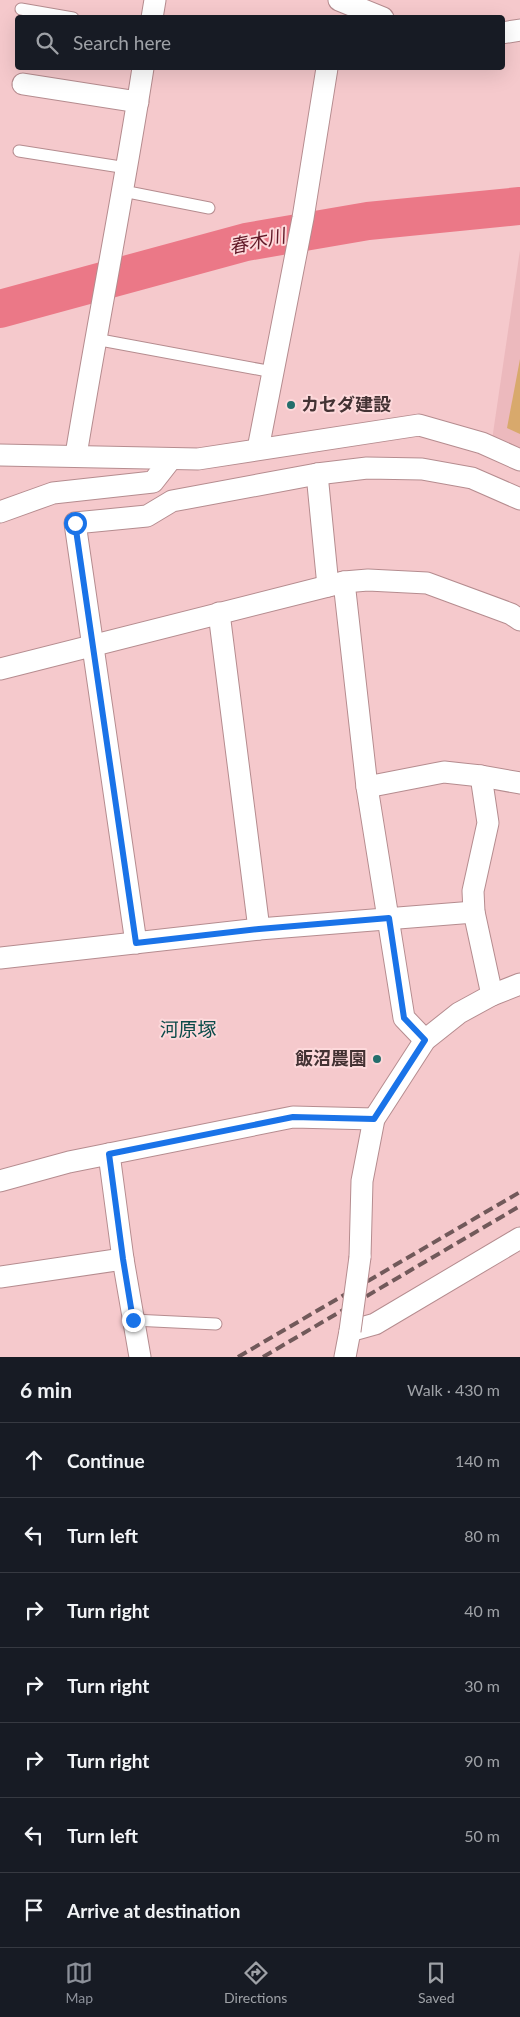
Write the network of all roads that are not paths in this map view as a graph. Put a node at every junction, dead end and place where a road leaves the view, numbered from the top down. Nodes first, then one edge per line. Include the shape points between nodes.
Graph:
1 (155, 0) edge
2 (341, 4) edge
3 (21, 9) dead end
4 (56, 15) edge
5 (152, 15) edge
6 (374, 15) edge
7 (520, 30) edge
8 (505, 32) edge
9 (143, 70) edge
10 (327, 70) edge
11 (22, 84) dead end
12 (138, 102) junction
13 (18, 151) dead end
14 (127, 168) junction
15 (123, 192) junction
16 (209, 208) dead end
17 (95, 339) junction
18 (273, 372) junction
19 (258, 449) junction
20 (0, 455) edge
21 (76, 456) junction
22 (171, 458) junction
23 (520, 460) edge
24 (317, 474) junction
25 (520, 499) edge
26 (0, 512) edge
27 (336, 584) junction
28 (219, 613) junction
29 (520, 620) edge
30 (94, 644) junction
31 (0, 669) edge
32 (481, 776) junction
33 (520, 783) edge
34 (367, 787) junction
35 (474, 912) junction
36 (389, 918) junction
37 (259, 929) junction
38 (136, 943) junction
39 (0, 958) edge
40 (520, 984) edge
41 (492, 995) junction
42 (425, 1040) junction
43 (374, 1119) junction
44 (109, 1154) junction
45 (0, 1181) edge
46 (520, 1238) edge
47 (123, 1259) junction
48 (0, 1276) edge
49 (133, 1320) junction
50 (216, 1324) dead end
51 (350, 1330) junction
52 (140, 1357) edge
53 (344, 1357) edge

1 - 5 street
2 - 6 street
3 - 4 lane
7 - 8 street
9 - 12 street
10 - 18 street via 303,218
11 - 12 street
12 - 14 street
13 - 14 lane
14 - 15 street
15 - 16 lane
15 - 17 street
17 - 18 lane
17 - 21 street
18 - 19 street
19 - 22 street via 198,459
19 - 23 street via 419,425 482,443
20 - 21 street
21 - 22 street
22 - 26 street via 153,482 53,492
24 - 25 street via 367,468 422,469 472,478
24 - 27 street
24 - 30 street via 172,501 147,516 75,523
27 - 28 street
27 - 29 street via 368,580 427,583
27 - 34 street
28 - 30 street
28 - 37 street
30 - 31 street
30 - 38 street
32 - 33 street
32 - 34 street via 444,772
32 - 35 street via 488,823 473,891
34 - 36 street
35 - 36 street
35 - 41 street
36 - 37 street
36 - 42 street via 404,1018
37 - 38 street
38 - 39 street
40 - 41 street
41 - 42 street via 459,1013
42 - 43 street
43 - 44 street via 293,1117
43 - 51 street, bridge via 362,1181 360,1257
44 - 45 street
44 - 47 street
46 - 51 street via 375,1324
47 - 48 street
47 - 49 street
49 - 50 lane
49 - 52 street
51 - 53 street

